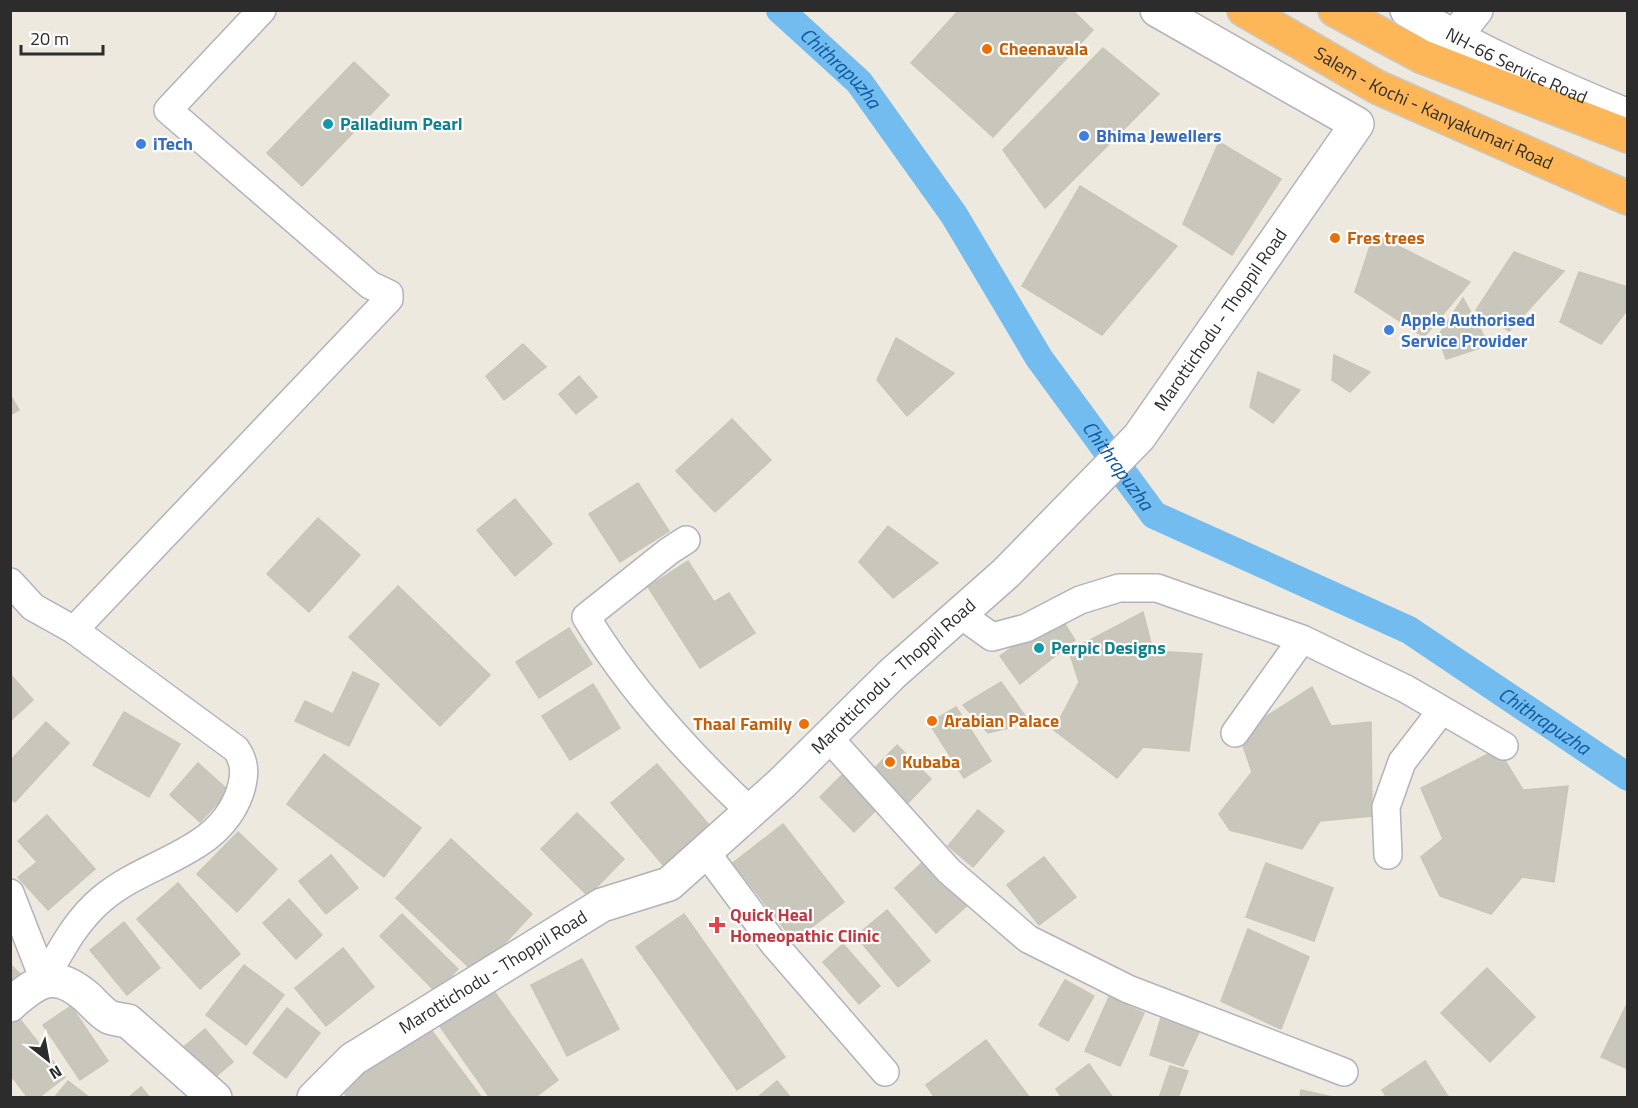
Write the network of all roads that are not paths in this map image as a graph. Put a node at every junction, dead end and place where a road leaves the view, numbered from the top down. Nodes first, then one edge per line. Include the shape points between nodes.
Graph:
1 (262, 10) edge
2 (1157, 10) edge
3 (1244, 10) edge
4 (1335, 10) edge
5 (1407, 10) edge
6 (1476, 10) edge
7 (1454, 38) junction
8 (1423, 57) junction
9 (1628, 116) edge
10 (1628, 136) edge
11 (1628, 198) edge
12 (686, 540) dead end
13 (10, 582) edge
14 (960, 614) junction
15 (74, 630) junction
16 (1302, 639) junction
17 (1442, 710) junction
18 (1235, 733) dead end
19 (828, 737) junction
20 (1504, 746) dead end
21 (750, 811) junction
22 (705, 851) junction
23 (1388, 855) dead end
24 (10, 893) edge
25 (45, 980) junction
26 (10, 1005) edge
27 (885, 1072) dead end
28 (1344, 1072) dead end
29 (215, 1098) edge
30 (314, 1098) edge

1 - 15 street via 168,110 370,285 389,294 389,299
2 - 14 main road, Marottichodu - Thoppil Road via 1357,124 1139,437 1006,573
3 - 11 highway, Salem - Kochi - Kanyakumari Road via 1377,87
4 - 8 highway
5 - 7 main road, NH-66 Service Road
6 - 7 main road
7 - 8 main road
7 - 9 main road, NH-66 Service Road via 1553,86
8 - 10 highway
12 - 21 street via 586,617 609,654 660,719
13 - 15 street via 33,607
14 - 16 street via 992,637 1026,628 1080,600 1119,588 1157,588
14 - 19 main road, Marottichodu - Thoppil Road
15 - 25 street via 236,749 243,758 244,777 231,811 208,839 137,874 104,897 71,933
16 - 17 street
16 - 18 street
17 - 20 street
17 - 23 street via 1402,762 1386,807
19 - 21 main road, Marottichodu - Thoppil Road
19 - 28 street via 949,871 1028,939 1128,989
21 - 22 main road, Marottichodu - Thoppil Road
22 - 27 street via 774,944
22 - 30 main road, Marottichodu - Thoppil Road via 669,884 602,904 353,1059
24 - 25 street
25 - 26 main road via 31,986
25 - 29 main road via 67,984 109,1017 128,1021

